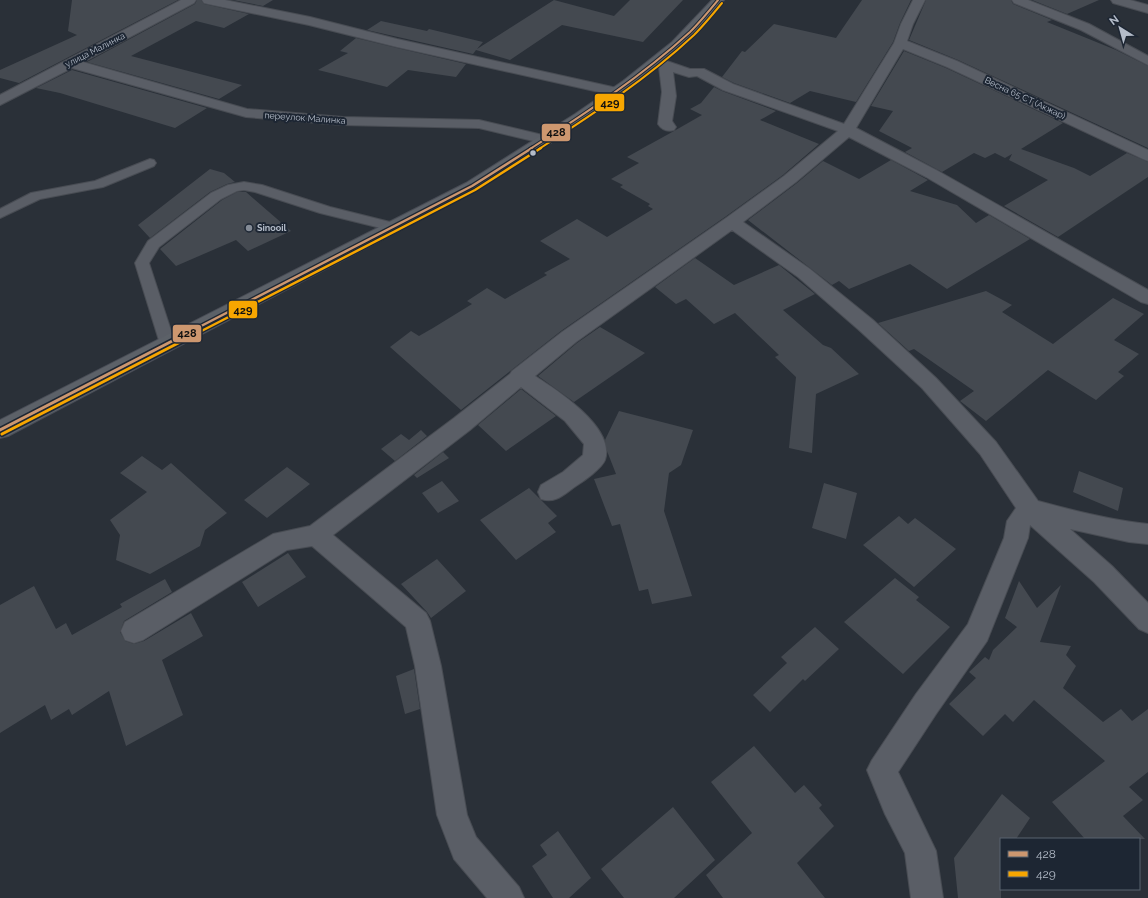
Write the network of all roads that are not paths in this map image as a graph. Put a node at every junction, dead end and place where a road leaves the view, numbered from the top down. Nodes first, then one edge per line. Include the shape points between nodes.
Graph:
1 (190, 0) edge
2 (208, 0) edge
3 (718, 0) edge
4 (920, 0) edge
5 (1018, 0) edge
6 (1117, 0) edge
7 (1148, 10) edge
8 (900, 43) junction
9 (1148, 61) edge
10 (70, 63) junction
11 (661, 63) junction
12 (617, 92) junction
13 (0, 101) edge
14 (668, 127) dead end
15 (848, 130) junction
16 (546, 140) junction
17 (1148, 156) edge
18 (150, 163) dead end
19 (0, 214) edge
20 (732, 222) junction
21 (393, 227) junction
22 (1148, 298) edge
23 (168, 343) junction
24 (519, 376) junction
25 (0, 430) edge
26 (549, 492) dead end
27 (1030, 509) junction
28 (1148, 534) edge
29 (316, 535) junction
30 (1148, 621) edge
31 (134, 631) dead end
32 (508, 898) edge
33 (927, 898) edge

1 - 10 street, улица Малинка
2 - 12 street
3 - 11 main road
4 - 8 street
5 - 9 street via 1085,27
6 - 7 street
8 - 15 street
8 - 17 street, Весна 65 СТ (Акжар) via 952,64
10 - 13 street, улица Малинка
10 - 16 street, переулок Малинка via 246,113 343,121 479,124
11 - 12 main road
11 - 14 street via 668,82 668,100 664,116
11 - 15 street via 689,73 698,72 728,87
12 - 16 main road
15 - 20 street via 790,179
15 - 22 street via 932,174
16 - 21 main road via 472,186
18 - 19 lane via 98,184 36,196
20 - 24 street via 569,337
20 - 27 street via 804,273 929,383 988,448
21 - 23 main road
21 - 23 lane via 325,210 257,188 233,188 216,196 153,244 142,263
23 - 25 main road
24 - 26 street via 566,410 583,426 595,444 594,459
24 - 29 street via 462,424
27 - 28 street via 1071,520
27 - 30 street via 1103,574
27 - 33 street via 1020,522 978,632 882,770 920,851
29 - 31 street via 282,541
29 - 32 street via 418,621 428,666 452,815 465,848

